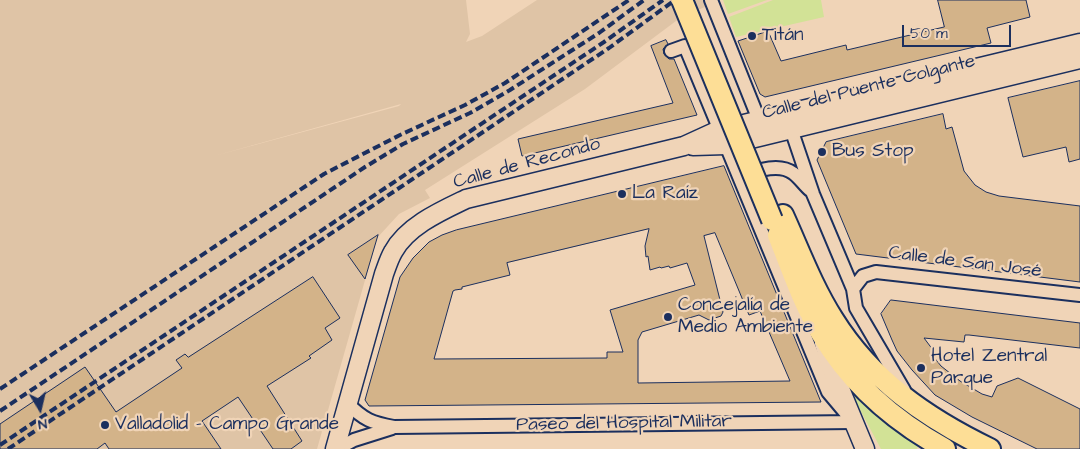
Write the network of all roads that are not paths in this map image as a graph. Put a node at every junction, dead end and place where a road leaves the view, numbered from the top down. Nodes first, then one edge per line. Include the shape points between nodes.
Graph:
1 (682, 0) edge
2 (696, 0) edge
3 (711, 0) edge
4 (1080, 42) edge
5 (671, 51) dead end
6 (1080, 59) edge
7 (759, 120) junction
8 (788, 121) junction
9 (722, 138) junction
10 (744, 189) junction
11 (813, 194) junction
12 (777, 217) junction
13 (853, 289) junction
14 (1080, 295) edge
15 (820, 333) junction
16 (347, 403) junction
17 (915, 406) junction
18 (854, 422) junction
19 (394, 427) junction
20 (934, 447) edge
21 (336, 449) edge
22 (865, 449) edge
23 (990, 449) edge

1 - 12 main road, bridge
2 - 12 main road
3 - 7 street
4 - 8 street, Calle del Puente Colgante
5 - 9 street via 685,46
6 - 8 street, Calle del Puente Colgante
7 - 8 street, Calle del Puente Colgante
7 - 9 street, Calle del Puente Colgante
8 - 9 street, Calle del Puente Colgante
8 - 11 street
9 - 10 street
9 - 16 street, Calle de Recondo via 466,199 414,227 394,250 384,274
10 - 11 street via 748,177 754,173 784,169 792,172
10 - 18 street via 828,392
11 - 13 street
12 - 15 main road via 802,293
12 - 17 main road via 833,318 855,350 877,375
13 - 14 street, Calle de San José via 863,276 876,272
13 - 17 street via 856,308
15 - 18 street
15 - 20 main road via 852,378
16 - 19 street, Paseo del Hospital Militar via 372,423
16 - 21 street, Calle de Recondo
17 - 20 street
17 - 23 main road
18 - 19 street, Paseo del Hospital Militar
18 - 22 street
19 - 21 street, Paseo del Hospital Militar

